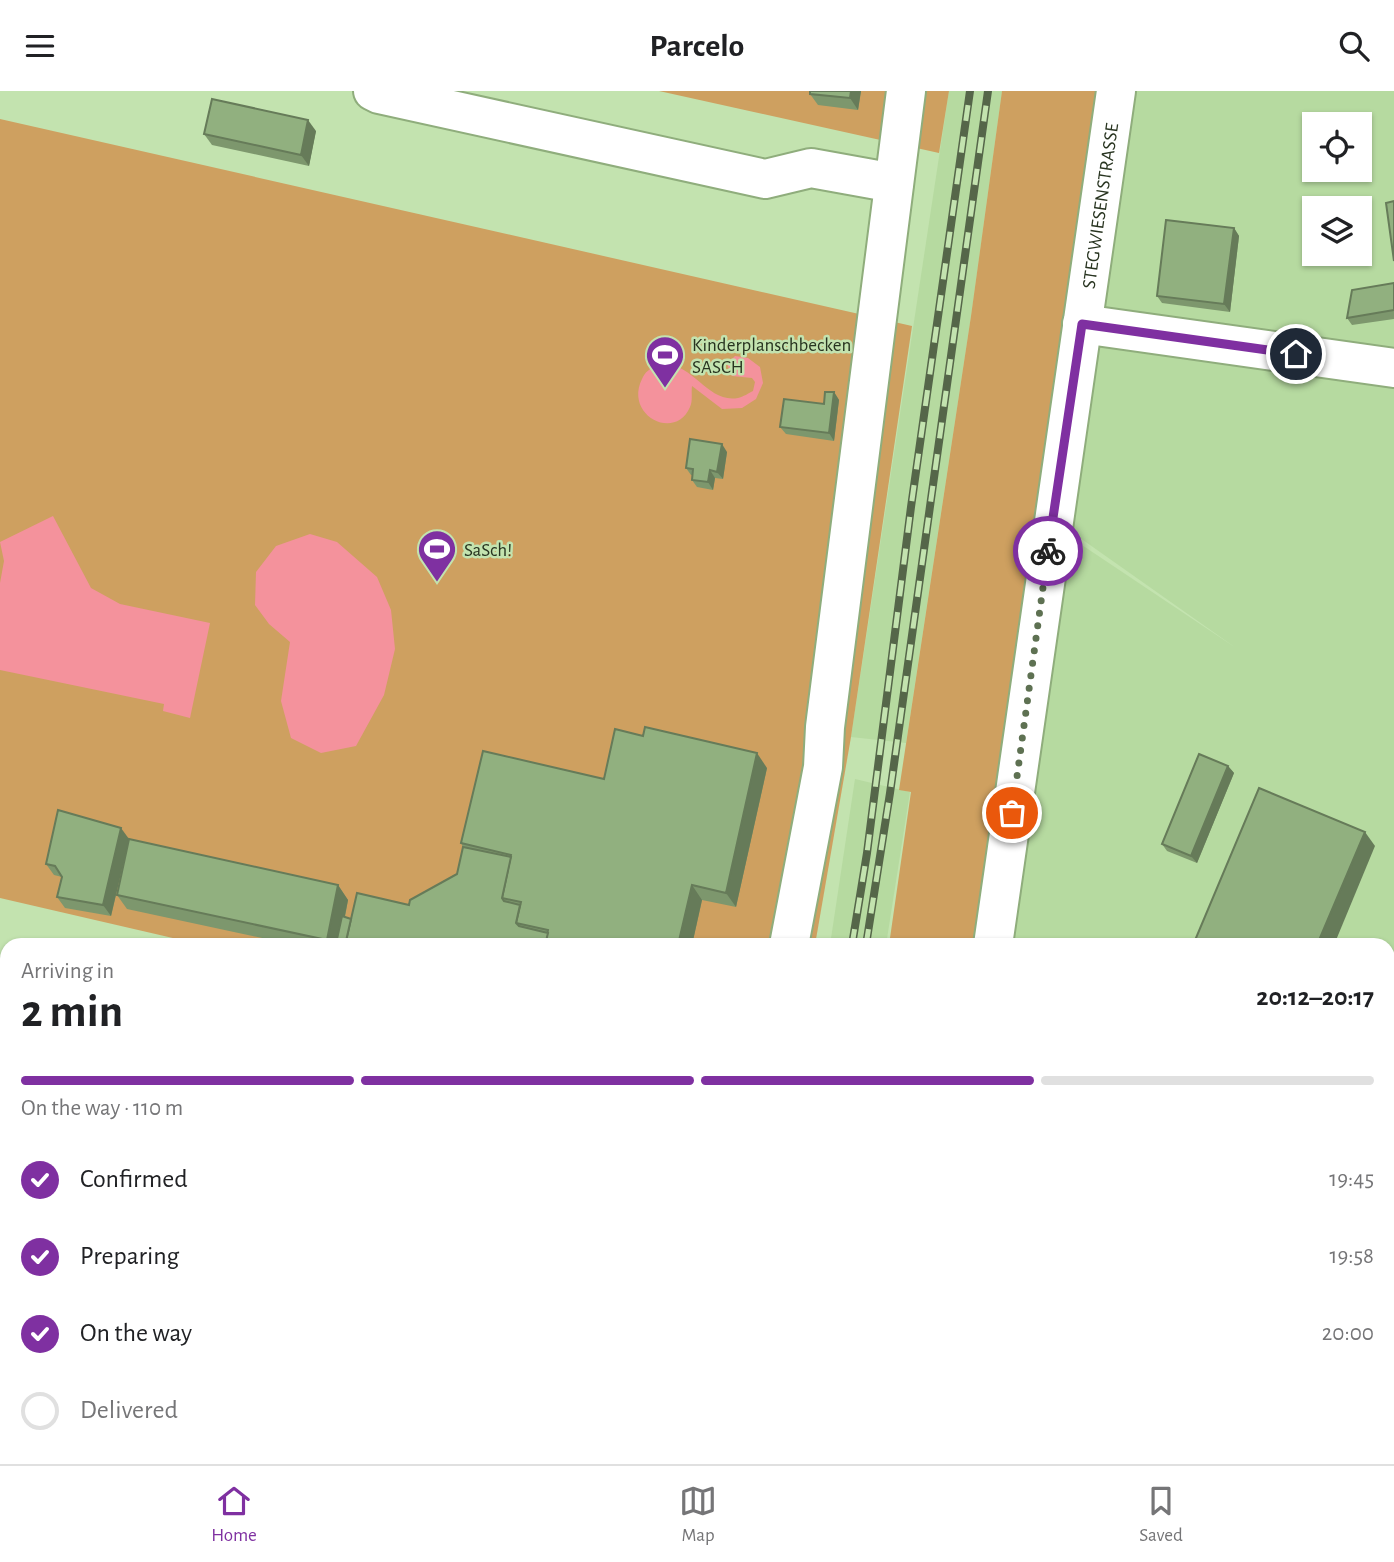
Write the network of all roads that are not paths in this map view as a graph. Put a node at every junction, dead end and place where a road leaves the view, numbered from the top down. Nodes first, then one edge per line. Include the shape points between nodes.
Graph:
1 (373, 91) edge
2 (906, 91) edge
3 (1116, 91) edge
4 (894, 183) junction
5 (1082, 324) junction
6 (1394, 368) edge
7 (790, 938) edge
8 (994, 938) edge

1 - 4 street via 765,179 810,168
2 - 4 street
3 - 5 street, STEGWIESENSTRASSE
4 - 7 street via 823,767
5 - 6 street
5 - 8 street, STEGWIESENSTRASSE

